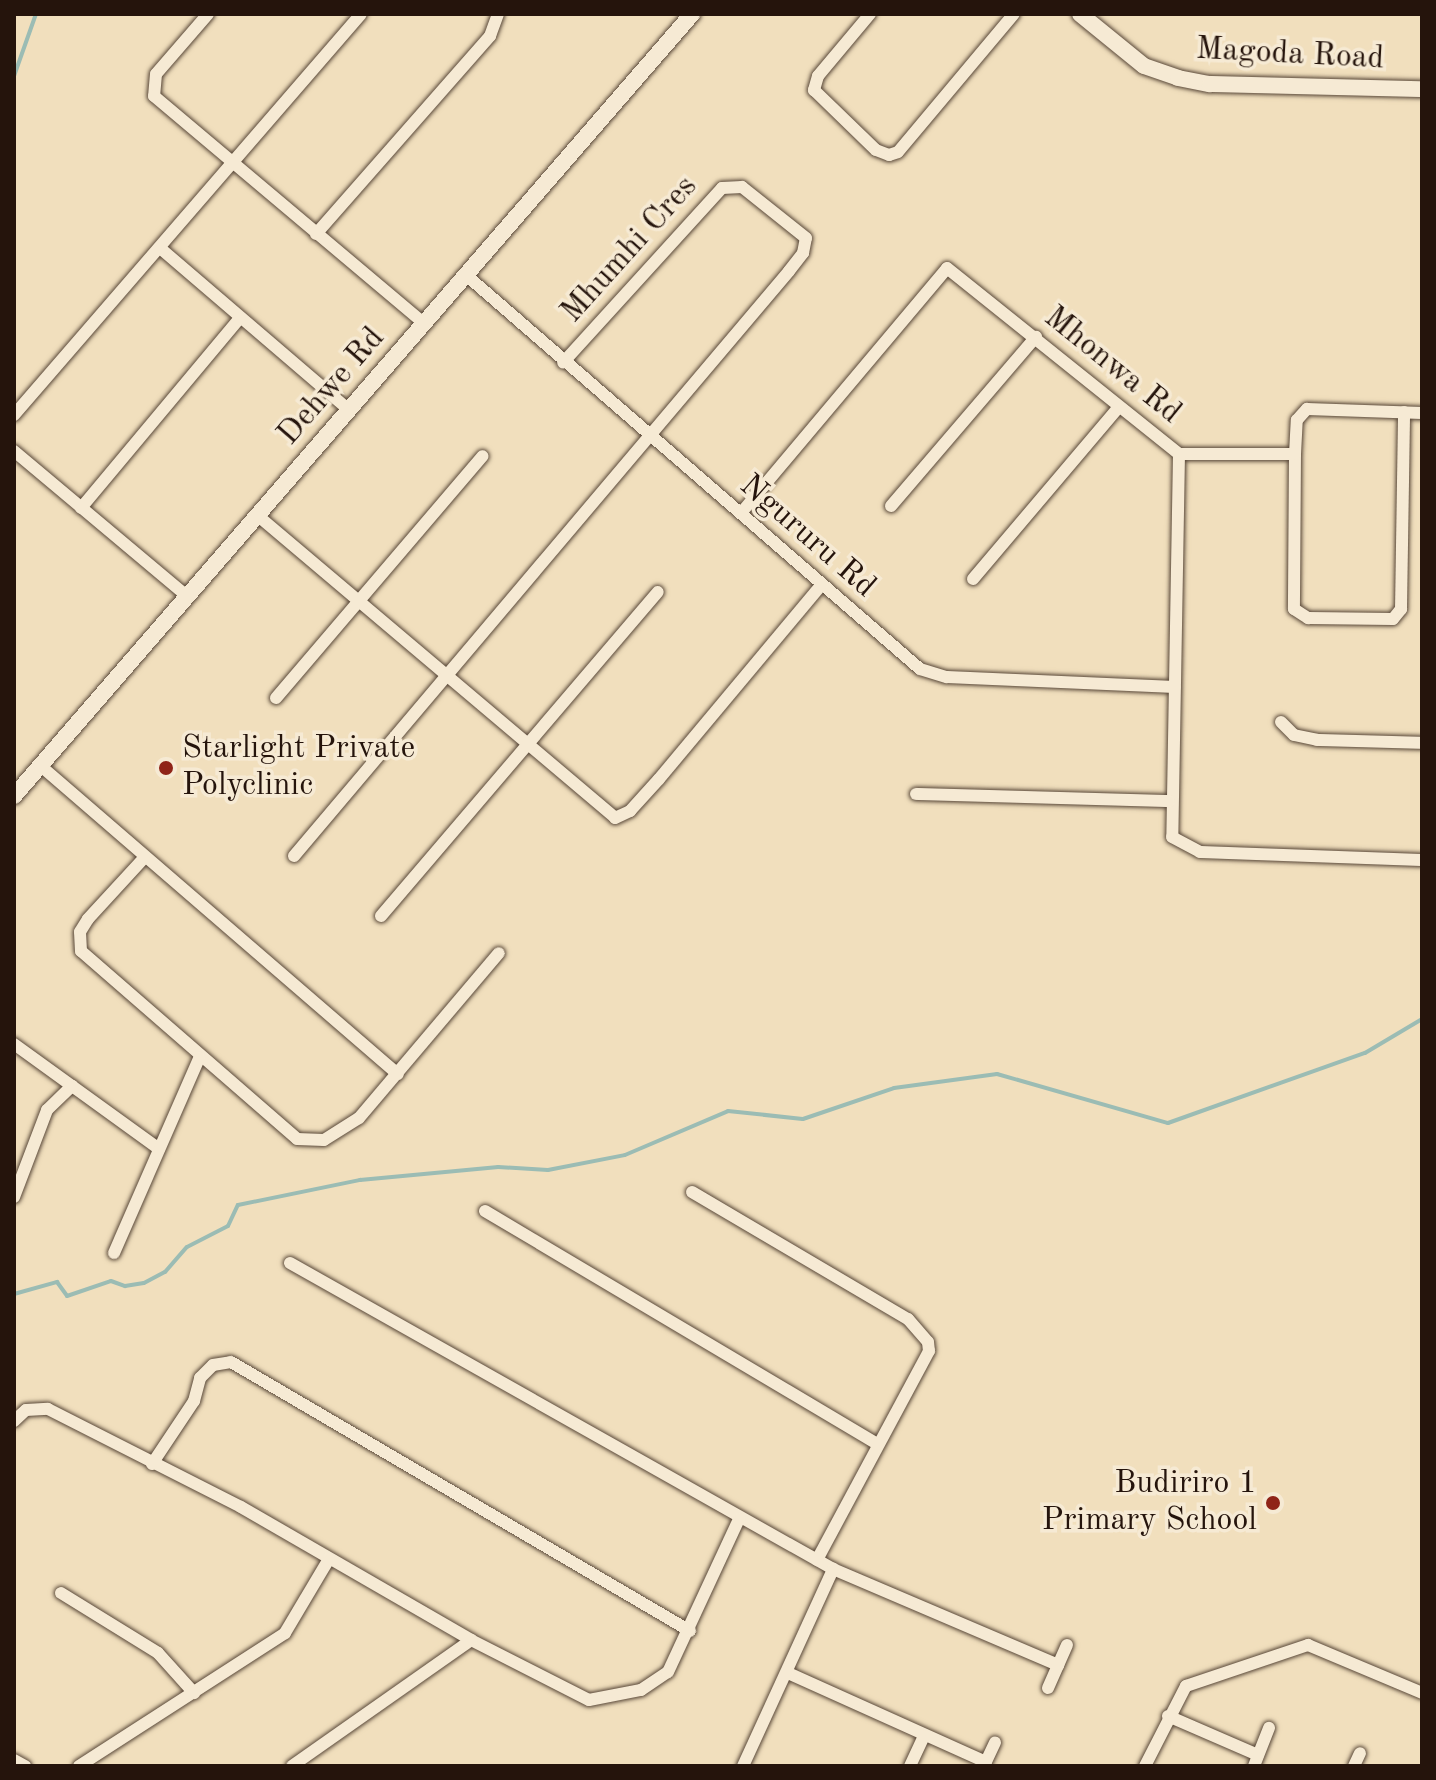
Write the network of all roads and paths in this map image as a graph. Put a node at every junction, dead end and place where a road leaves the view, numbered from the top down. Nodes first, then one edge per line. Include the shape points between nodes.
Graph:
1 (208, 14) edge
2 (361, 14) edge
3 (498, 14) edge
4 (692, 14) edge
5 (870, 14) edge
6 (1014, 14) edge
7 (1080, 14) edge
8 (1422, 89) edge
9 (234, 163) junction
10 (316, 234) junction
11 (160, 248) junction
12 (466, 275) junction
13 (240, 318) junction
14 (425, 324) junction
15 (1036, 337) junction
16 (563, 363) junction
17 (1118, 408) junction
18 (349, 410) junction
19 (1404, 412) junction
20 (1422, 413) edge
21 (14, 415) edge
22 (649, 436) junction
23 (14, 451) edge
24 (1179, 454) junction
25 (1295, 454) junction
26 (483, 456) dead end
27 (891, 506) dead end
28 (81, 508) junction
29 (741, 513) junction
30 (257, 515) junction
31 (973, 579) dead end
32 (822, 584) junction
33 (658, 592) dead end
34 (187, 596) junction
35 (357, 603) junction
36 (444, 673) junction
37 (1175, 687) junction
38 (276, 698) dead end
39 (1281, 722) dead end
40 (525, 743) junction
41 (1422, 743) edge
42 (42, 767) junction
43 (916, 794) dead end
44 (14, 796) edge
45 (1169, 801) junction
46 (294, 856) dead end
47 (144, 858) junction
48 (1422, 860) edge
49 (381, 916) dead end
50 (499, 953) dead end
51 (14, 1044) edge
52 (199, 1058) junction
53 (398, 1074) junction
54 (72, 1086) junction
55 (159, 1149) junction
56 (692, 1192) dead end
57 (14, 1197) edge
58 (485, 1211) dead end
59 (114, 1253) dead end
60 (290, 1263) dead end
61 (14, 1421) edge
62 (878, 1444) junction
63 (152, 1464) junction
64 (739, 1519) junction
65 (329, 1559) junction
66 (817, 1560) junction
67 (833, 1569) junction
68 (61, 1593) dead end
69 (690, 1631) junction
70 (471, 1640) junction
71 (1067, 1645) dead end
72 (1058, 1665) junction
73 (788, 1673) junction
74 (1048, 1688) dead end
75 (194, 1693) junction
76 (1422, 1693) edge
77 (1168, 1716) junction
78 (1269, 1728) dead end
79 (924, 1736) junction
80 (995, 1742) dead end
81 (1360, 1753) dead end
82 (14, 1760) edge
83 (1256, 1760) edge
84 (985, 1764) edge
85 (25, 1766) edge
86 (79, 1766) edge
87 (292, 1766) edge
88 (743, 1766) edge
89 (910, 1766) edge
90 (1145, 1766) edge
91 (1354, 1766) edge

1 - 9 street via 156,74 152,89 159,103
2 - 9 street
3 - 10 street via 490,36
4 - 12 street, Dehwe Rd
5 - 6 street via 818,76 814,90 876,150 889,155 898,152
7 - 8 street, Magoda Road via 1144,66 1178,78 1210,84
9 - 10 street
9 - 11 street
10 - 14 street
11 - 13 street
11 - 21 street
12 - 14 street, Dehwe Rd
12 - 16 street, Ngururu Rd
13 - 18 street
13 - 28 street
14 - 18 street, Dehwe Rd
15 - 17 street, Mhonwa Rd
15 - 27 street
15 - 29 street, Mhonwa Rd via 954,270 942,271
16 - 22 street, Ngururu Rd
16 - 22 street, Mhumhi Cres via 722,188 742,187 806,238 797,261
17 - 24 street, Mhonwa Rd
17 - 31 street
18 - 30 street, Dehwe Rd
19 - 20 street
19 - 25 street via 1307,409 1297,420
19 - 25 street via 1401,609 1393,619 1308,618 1292,607
22 - 29 street, Ngururu Rd
22 - 36 street
23 - 28 street
24 - 25 street, Mhonwa Rd
24 - 37 street
26 - 35 street
28 - 34 street
29 - 32 street, Ngururu Rd
30 - 34 street, Dehwe Rd
30 - 35 street
32 - 37 street, Ngururu Rd via 932,674
32 - 40 street via 622,817 602,812
33 - 40 street
34 - 42 street, Dehwe Rd
35 - 36 street
35 - 38 street
36 - 40 street
36 - 46 street
37 - 45 street
39 - 41 street via 1294,735 1317,740
40 - 49 street
42 - 44 street, Dehwe Rd
42 - 47 street
43 - 45 street
45 - 48 street via 1172,837 1200,852
47 - 52 street via 88,919 80,932 81,951
47 - 53 street
50 - 53 street
51 - 54 street
52 - 53 street via 285,1133 308,1142 341,1133
52 - 55 street
54 - 55 street
54 - 57 street via 47,1110
55 - 59 street
56 - 62 street via 925,1333 929,1351
58 - 62 street
60 - 64 street
61 - 63 street via 26,1410 48,1409
62 - 66 street
63 - 65 street via 241,1507
63 - 69 street via 194,1401 200,1378 213,1365 231,1362
64 - 66 street
64 - 69 street
65 - 70 street
65 - 75 street via 285,1633
66 - 67 street
67 - 72 street
67 - 73 street
68 - 75 street via 158,1653
69 - 70 street via 657,1682 603,1699 577,1697
70 - 87 street
71 - 72 street
72 - 74 street
73 - 79 street
73 - 88 street
75 - 86 street
76 - 77 street via 1308,1645 1186,1686
77 - 83 street
77 - 90 street
78 - 83 street
79 - 84 street
79 - 89 street
80 - 84 street
81 - 91 street
82 - 85 street

